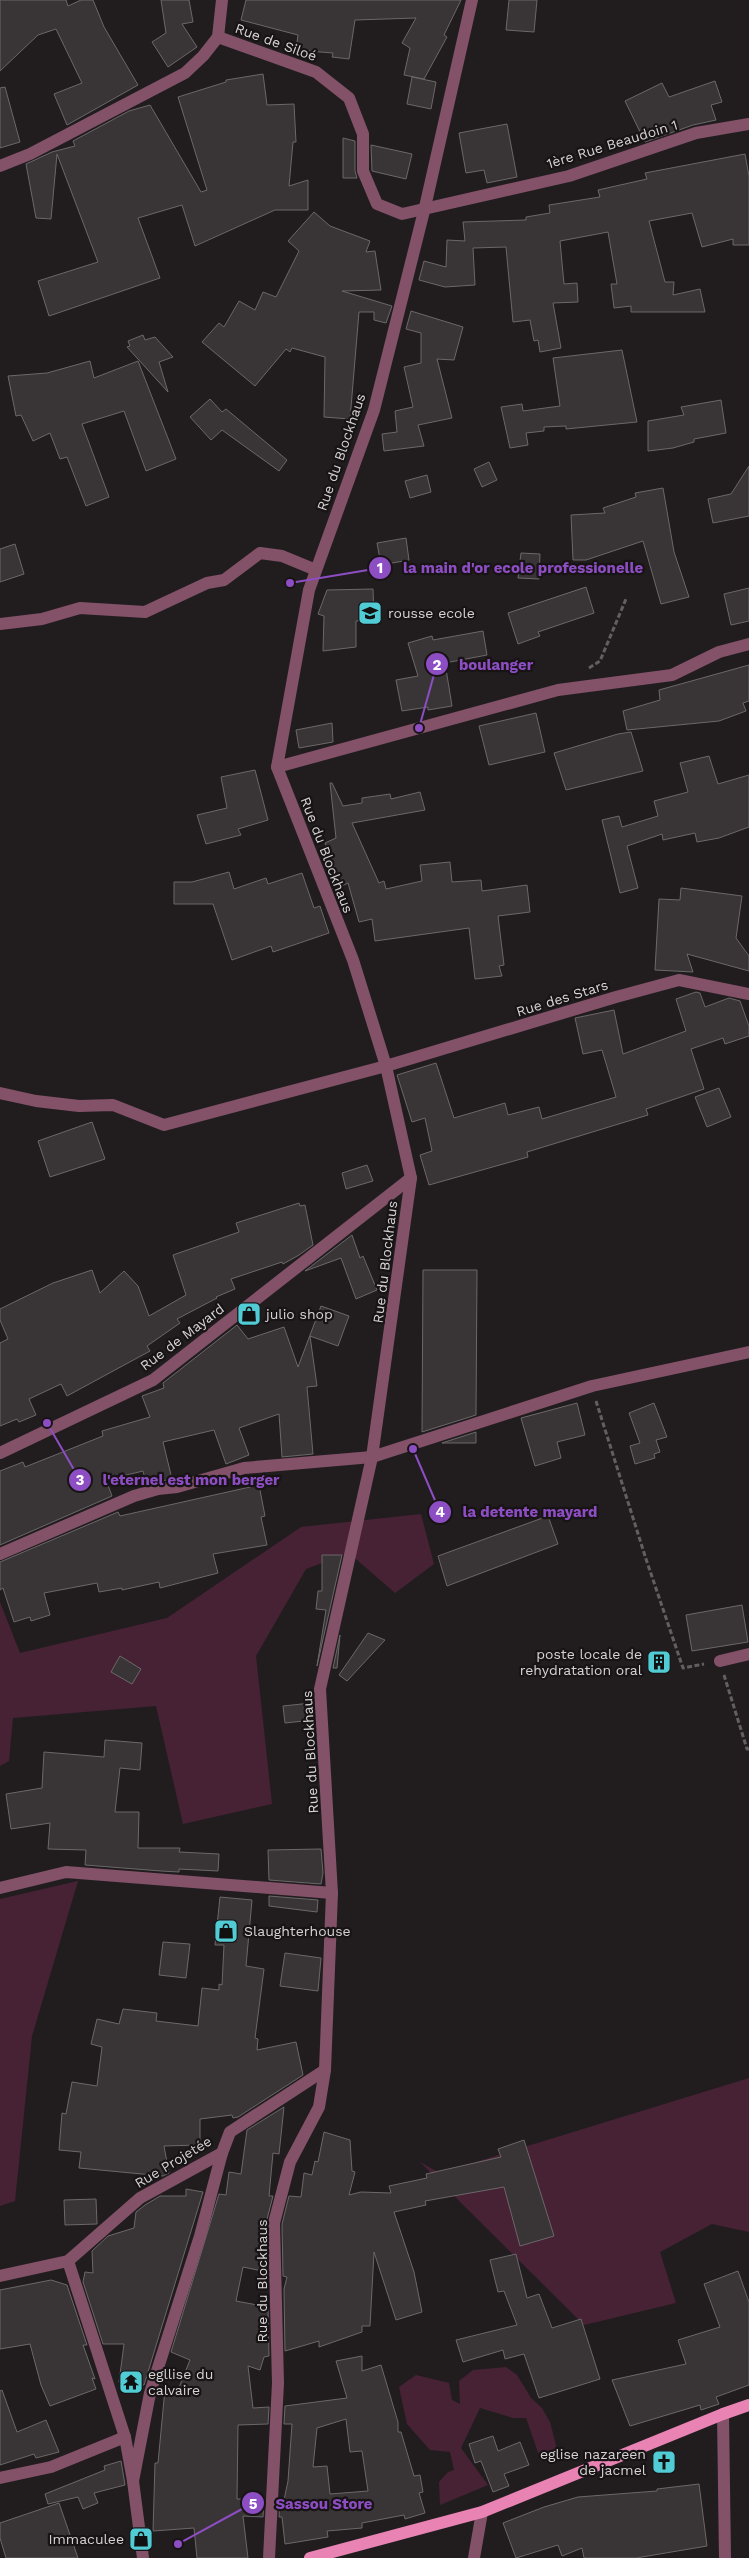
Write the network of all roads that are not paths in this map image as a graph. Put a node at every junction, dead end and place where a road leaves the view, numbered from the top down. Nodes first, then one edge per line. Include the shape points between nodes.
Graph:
1 (222, 0) edge
2 (472, 0) edge
3 (218, 36) junction
4 (749, 124) edge
5 (0, 166) edge
6 (425, 207) junction
7 (316, 570) junction
8 (0, 624) edge
9 (749, 644) edge
10 (277, 767) junction
11 (749, 994) edge
12 (386, 1066) junction
13 (0, 1093) edge
14 (411, 1178) junction
15 (749, 1352) edge
16 (0, 1453) edge
17 (372, 1456) junction
18 (0, 1554) edge
19 (749, 1654) edge
20 (720, 1661) road end
21 (0, 1888) edge
22 (332, 1893) junction
23 (325, 2070) junction
24 (222, 2153) junction
25 (68, 2261) junction
26 (0, 2276) edge
27 (749, 2406) edge
28 (722, 2414) junction
29 (125, 2437) junction
30 (0, 2478) edge
31 (133, 2481) junction
32 (482, 2512) junction
33 (143, 2558) edge
34 (269, 2558) edge
35 (310, 2558) edge
36 (474, 2558) edge
37 (725, 2558) edge

1 - 3 street
2 - 6 street, Rue du Blockhaus
3 - 5 street, Rue de Siloé via 185,73 30,154
3 - 6 street, Rue de Siloé via 316,72 349,98 363,134 362,172 377,204 402,214
4 - 6 street, 1ère Rue Beaudoin 1 via 696,133 568,176
6 - 7 street, Rue du Blockhaus via 374,410
7 - 8 street via 282,556 260,553 224,580 207,583 145,612 80,608 42,619
7 - 10 street, Rue du Blockhaus via 309,590
9 - 10 street via 719,652 672,675 558,690
10 - 12 street, Rue du Blockhaus via 352,960
11 - 12 street, Rue des Stars via 679,980
12 - 13 street, Rue des Stars via 164,1125 113,1105 79,1106
12 - 14 street, Rue du Blockhaus
14 - 16 street, Rue de Mayard via 153,1380
14 - 17 street, Rue du Blockhaus
15 - 17 street via 592,1386
17 - 18 street via 244,1468 177,1487 158,1489 134,1496
17 - 22 street, Rue du Blockhaus via 320,1689
19 - 20 street
21 - 22 street via 66,1872
22 - 23 street, Rue du Blockhaus
23 - 24 street, Rue Projetée via 230,2132
23 - 34 street, Rue du Blockhaus via 319,2106 290,2162 274,2223 278,2384
24 - 25 street, Rue Projetée via 140,2198
24 - 31 street via 200,2236 150,2393
25 - 26 street, Rue Projetée
25 - 29 street
27 - 28 main road
28 - 32 main road
28 - 37 street
29 - 30 street via 51,2467
29 - 31 street
31 - 33 street
32 - 35 main road
32 - 36 street

